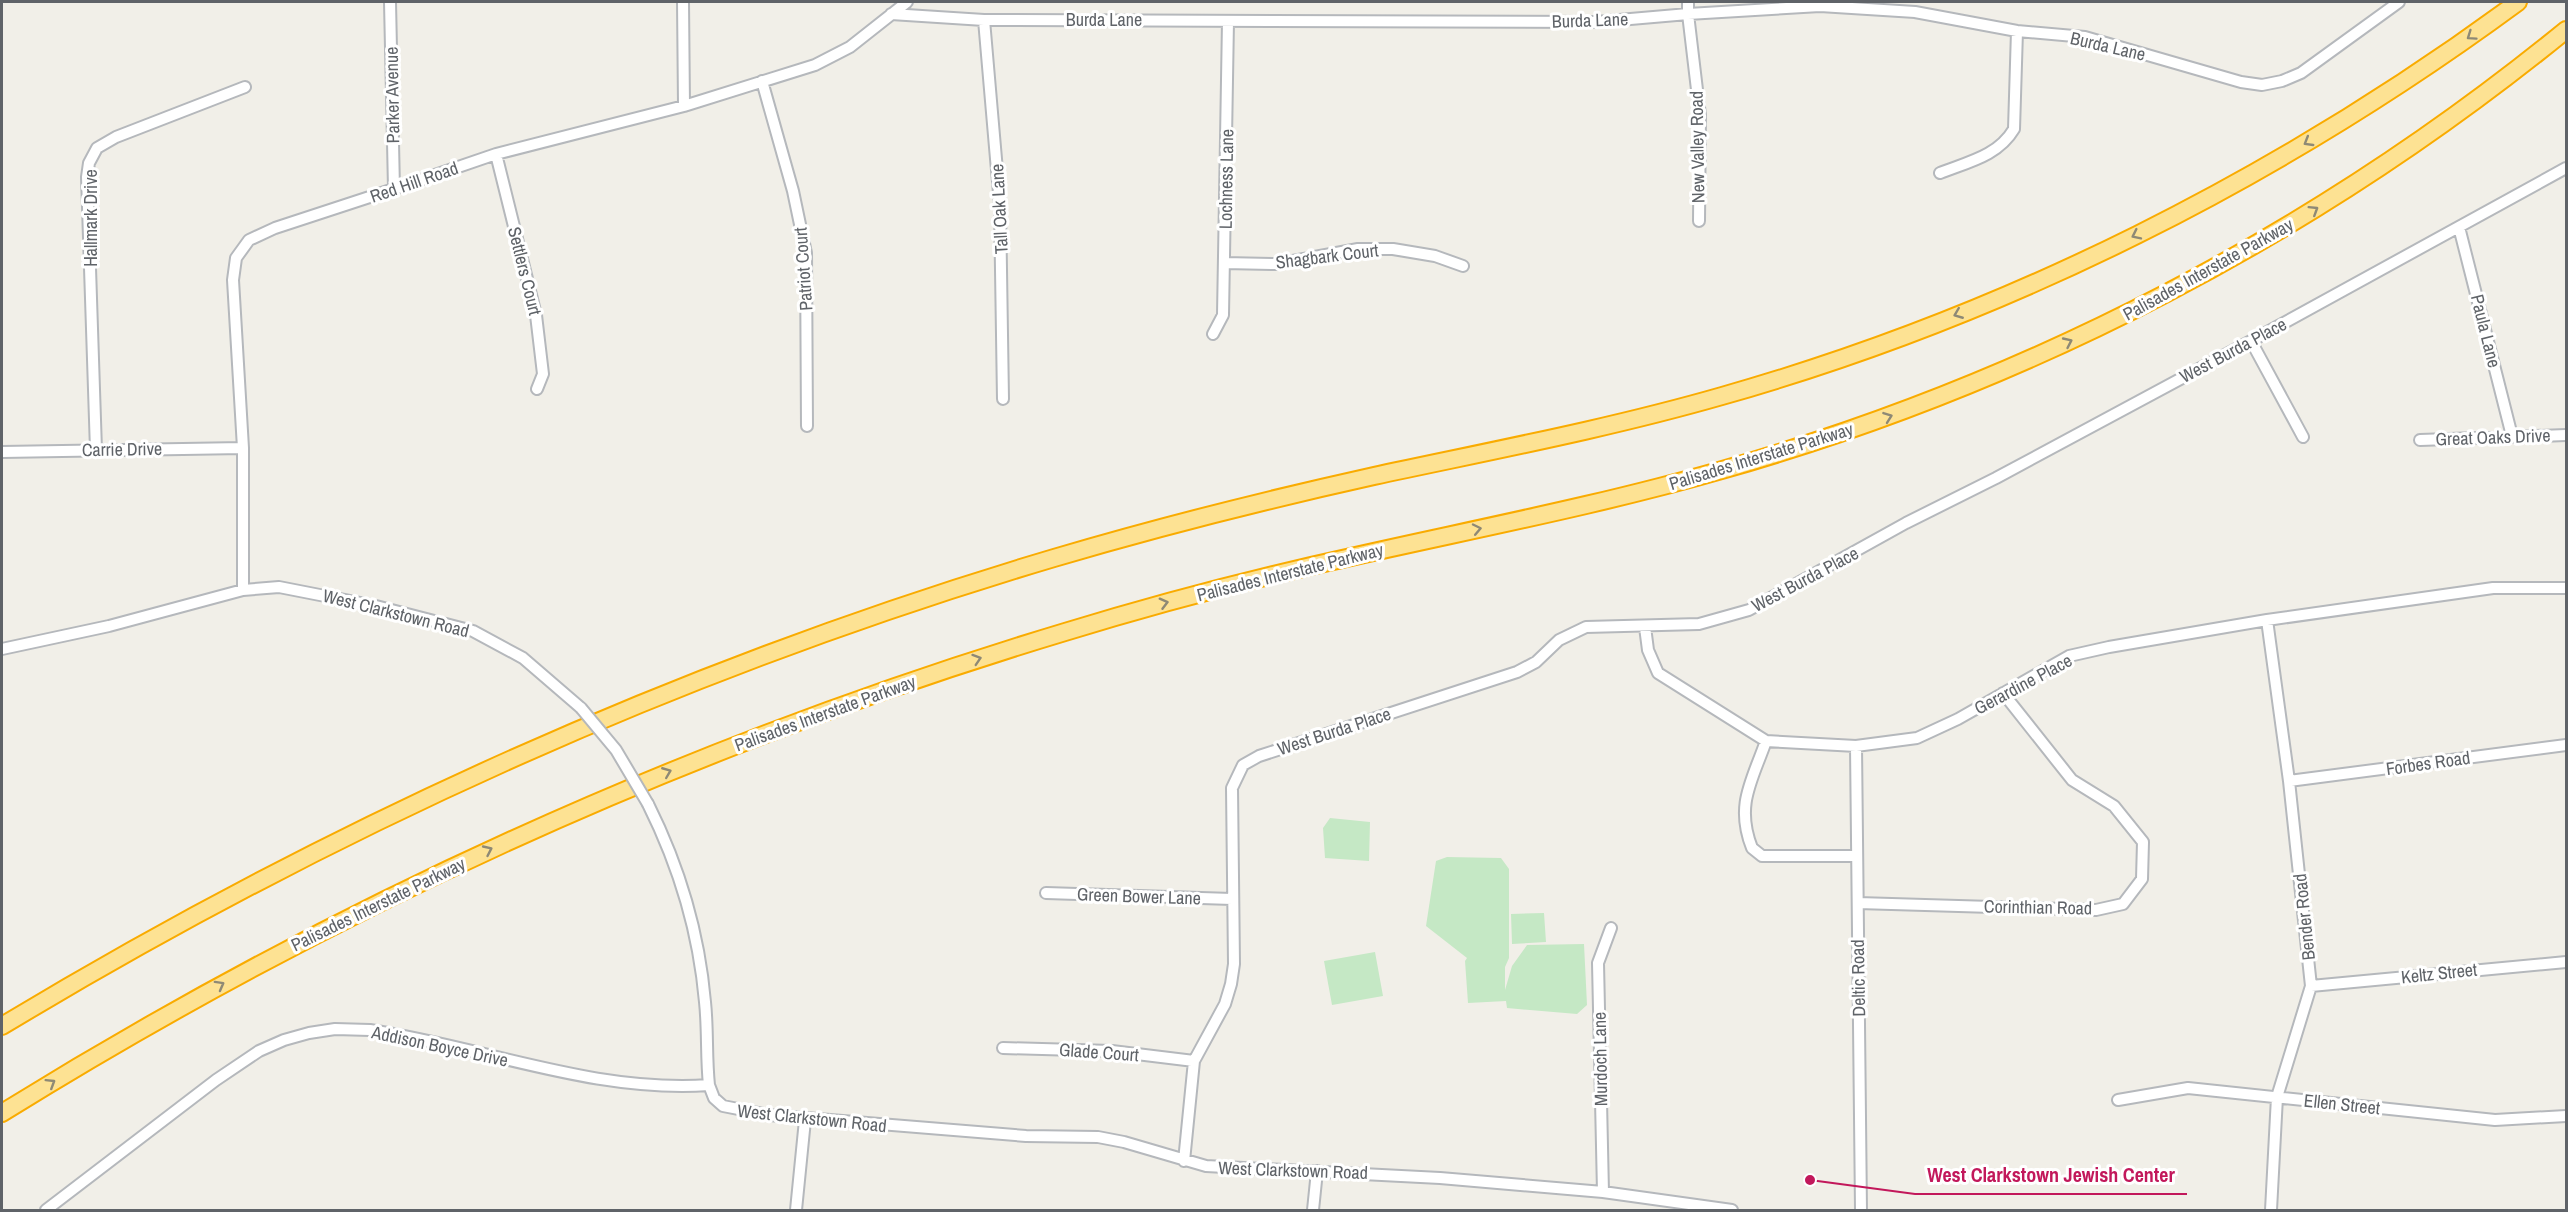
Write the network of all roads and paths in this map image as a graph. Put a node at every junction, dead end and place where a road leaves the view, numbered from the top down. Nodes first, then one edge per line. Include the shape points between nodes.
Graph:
1 (390, 2) edge
2 (683, 2) edge
3 (907, 2) edge
4 (1688, 2) edge
5 (2399, 2) edge
6 (2518, 2) edge
7 (1914, 7) edge
8 (891, 14) junction
9 (1688, 14) junction
10 (984, 20) junction
11 (1228, 21) junction
12 (2566, 30) edge
13 (2017, 31) junction
14 (762, 81) junction
15 (245, 87) dead end
16 (684, 106) junction
17 (496, 154) junction
18 (2566, 168) edge
19 (1940, 173) dead end
20 (394, 189) junction
21 (1699, 221) dead end
22 (2459, 227) junction
23 (1224, 264) junction
24 (1463, 266) dead end
25 (1213, 334) dead end
26 (2251, 341) junction
27 (537, 389) dead end
28 (1003, 399) dead end
29 (807, 426) dead end
30 (2566, 435) edge
31 (2512, 436) junction
32 (2303, 437) dead end
33 (2420, 440) dead end
34 (243, 448) junction
35 (96, 450) junction
36 (2, 452) edge
37 (2566, 588) edge
38 (243, 590) junction
39 (2267, 620) junction
40 (1645, 627) junction
41 (2, 649) edge
42 (2003, 693) junction
43 (1766, 741) junction
44 (2566, 745) edge
45 (1856, 747) junction
46 (2289, 781) junction
47 (1857, 856) junction
48 (1046, 893) dead end
49 (1232, 898) junction
50 (1858, 903) junction
51 (1611, 928) dead end
52 (2566, 962) edge
53 (2311, 986) junction
54 (2, 1026) edge
55 (1003, 1048) dead end
56 (1194, 1061) junction
57 (709, 1085) junction
58 (2277, 1096) junction
59 (2118, 1100) dead end
60 (2, 1113) edge
61 (2566, 1116) edge
62 (805, 1120) junction
63 (1184, 1161) junction
64 (1317, 1171) junction
65 (1603, 1192) junction
66 (46, 1210) edge
67 (796, 1210) edge
68 (1313, 1210) edge
69 (1732, 1210) edge
70 (1861, 1210) edge
71 (2271, 1210) edge

1 - 20 street, Parker Avenue
2 - 16 street
3 - 8 street, Red Hill Road
4 - 9 street, New Valley Road
5 - 13 street, Burda Lane via 2301,73 2262,85 2085,37
6 -> 54 highway via 2387,93 2255,172 2120,243 1980,306 1859,352 1725,395 1197,519 1022,568 804,640 613,714 406,807 204,910
7 - 9 street, Burda Lane via 1820,6
7 - 13 street, Burda Lane
8 - 10 street, Burda Lane
8 - 14 street, Red Hill Road via 850,47 815,65
9 - 11 street, Burda Lane via 1596,22
9 - 21 street, New Valley Road via 1700,115
10 - 11 street, Burda Lane
10 - 28 street, Tall Oak Lane via 1000,205
11 - 23 street, Lochness Lane
60 -> 12 highway, Palisades Interstate Parkway via 202,995 387,898 584,807 794,723 967,662 1164,603 1725,469 1861,426 1995,375 2124,316 2280,231 2430,134
13 - 19 street via 2014,129 2006,143 1993,152
14 - 16 street, Red Hill Road
14 - 29 street, Patriot Court via 806,253
15 - 35 street, Hallmark Drive via 116,137 98,148 89,163
16 - 17 street, Red Hill Road
17 - 20 street, Red Hill Road
17 - 27 street, Settlers Court via 536,315 543,374
18 - 22 street, West Burda Place
20 - 34 street, Red Hill Road via 275,228 249,240 236,258
22 - 26 street, West Burda Place
22 - 31 street, Paula Lane
23 - 24 street, Shagbark Court via 1276,264 1358,249 1393,249 1436,255
23 - 25 street, Lochness Lane via 1223,315
26 - 32 street
26 - 40 street, West Burda Place via 1749,610 1699,624
30 - 31 street, Great Oaks Drive
31 - 33 street, Great Oaks Drive
34 - 35 street, Carrie Drive
34 - 38 street, Red Hill Road
35 - 36 street, Carrie Drive
37 - 39 street, Gerardine Place via 2493,588
38 - 41 street, West Clarkstown Road via 109,626
38 - 57 street, West Clarkstown Road, bridge via 266,586 296,589 464,628 518,655 581,708 616,750 648,804 679,877 696,938 705,1001
39 - 42 street, Gerardine Place via 2069,656
39 - 46 street, Bender Road
40 - 43 street, Gerardine Place via 1648,650 1658,673
40 - 49 street, West Burda Place via 1586,627 1559,640 1536,662 1517,672 1259,756 1243,765 1232,788
42 - 45 street, Gerardine Place via 1917,738
42 - 50 street, Corinthian Road via 2072,780 2114,806 2143,842 2142,879 2123,904 2096,910
43 - 45 street, Gerardine Place
43 - 47 street via 1745,795 1744,813 1752,848 1762,856
44 - 46 street, Forbes Road
45 - 47 street, Deltic Road
46 - 53 street, Bender Road
47 - 50 street, Deltic Road
48 - 49 street, Green Bower Lane
49 - 56 street, West Burda Place via 1232,984
50 - 70 street, Deltic Road
51 - 65 street, Murdoch Lane via 1598,963
52 - 53 street, Keltz Street
53 - 58 street, Bender Road
55 - 56 street, Glade Court via 1112,1051
56 - 63 street, West Burda Place
57 - 62 street, West Clarkstown Road via 714,1098 727,1108
57 - 66 street, Addison Boyce Drive via 618,1082 370,1030 309,1033 272,1045 237,1065
58 - 59 street, Ellen Street via 2188,1088
58 - 61 street, Ellen Street via 2495,1120
58 - 71 street, Bender Road
62 - 63 street, West Clarkstown Road via 1026,1136 1098,1137
62 - 67 street
63 - 64 street, West Clarkstown Road via 1206,1166
64 - 65 street, West Clarkstown Road
64 - 68 street
65 - 69 street, West Clarkstown Road

